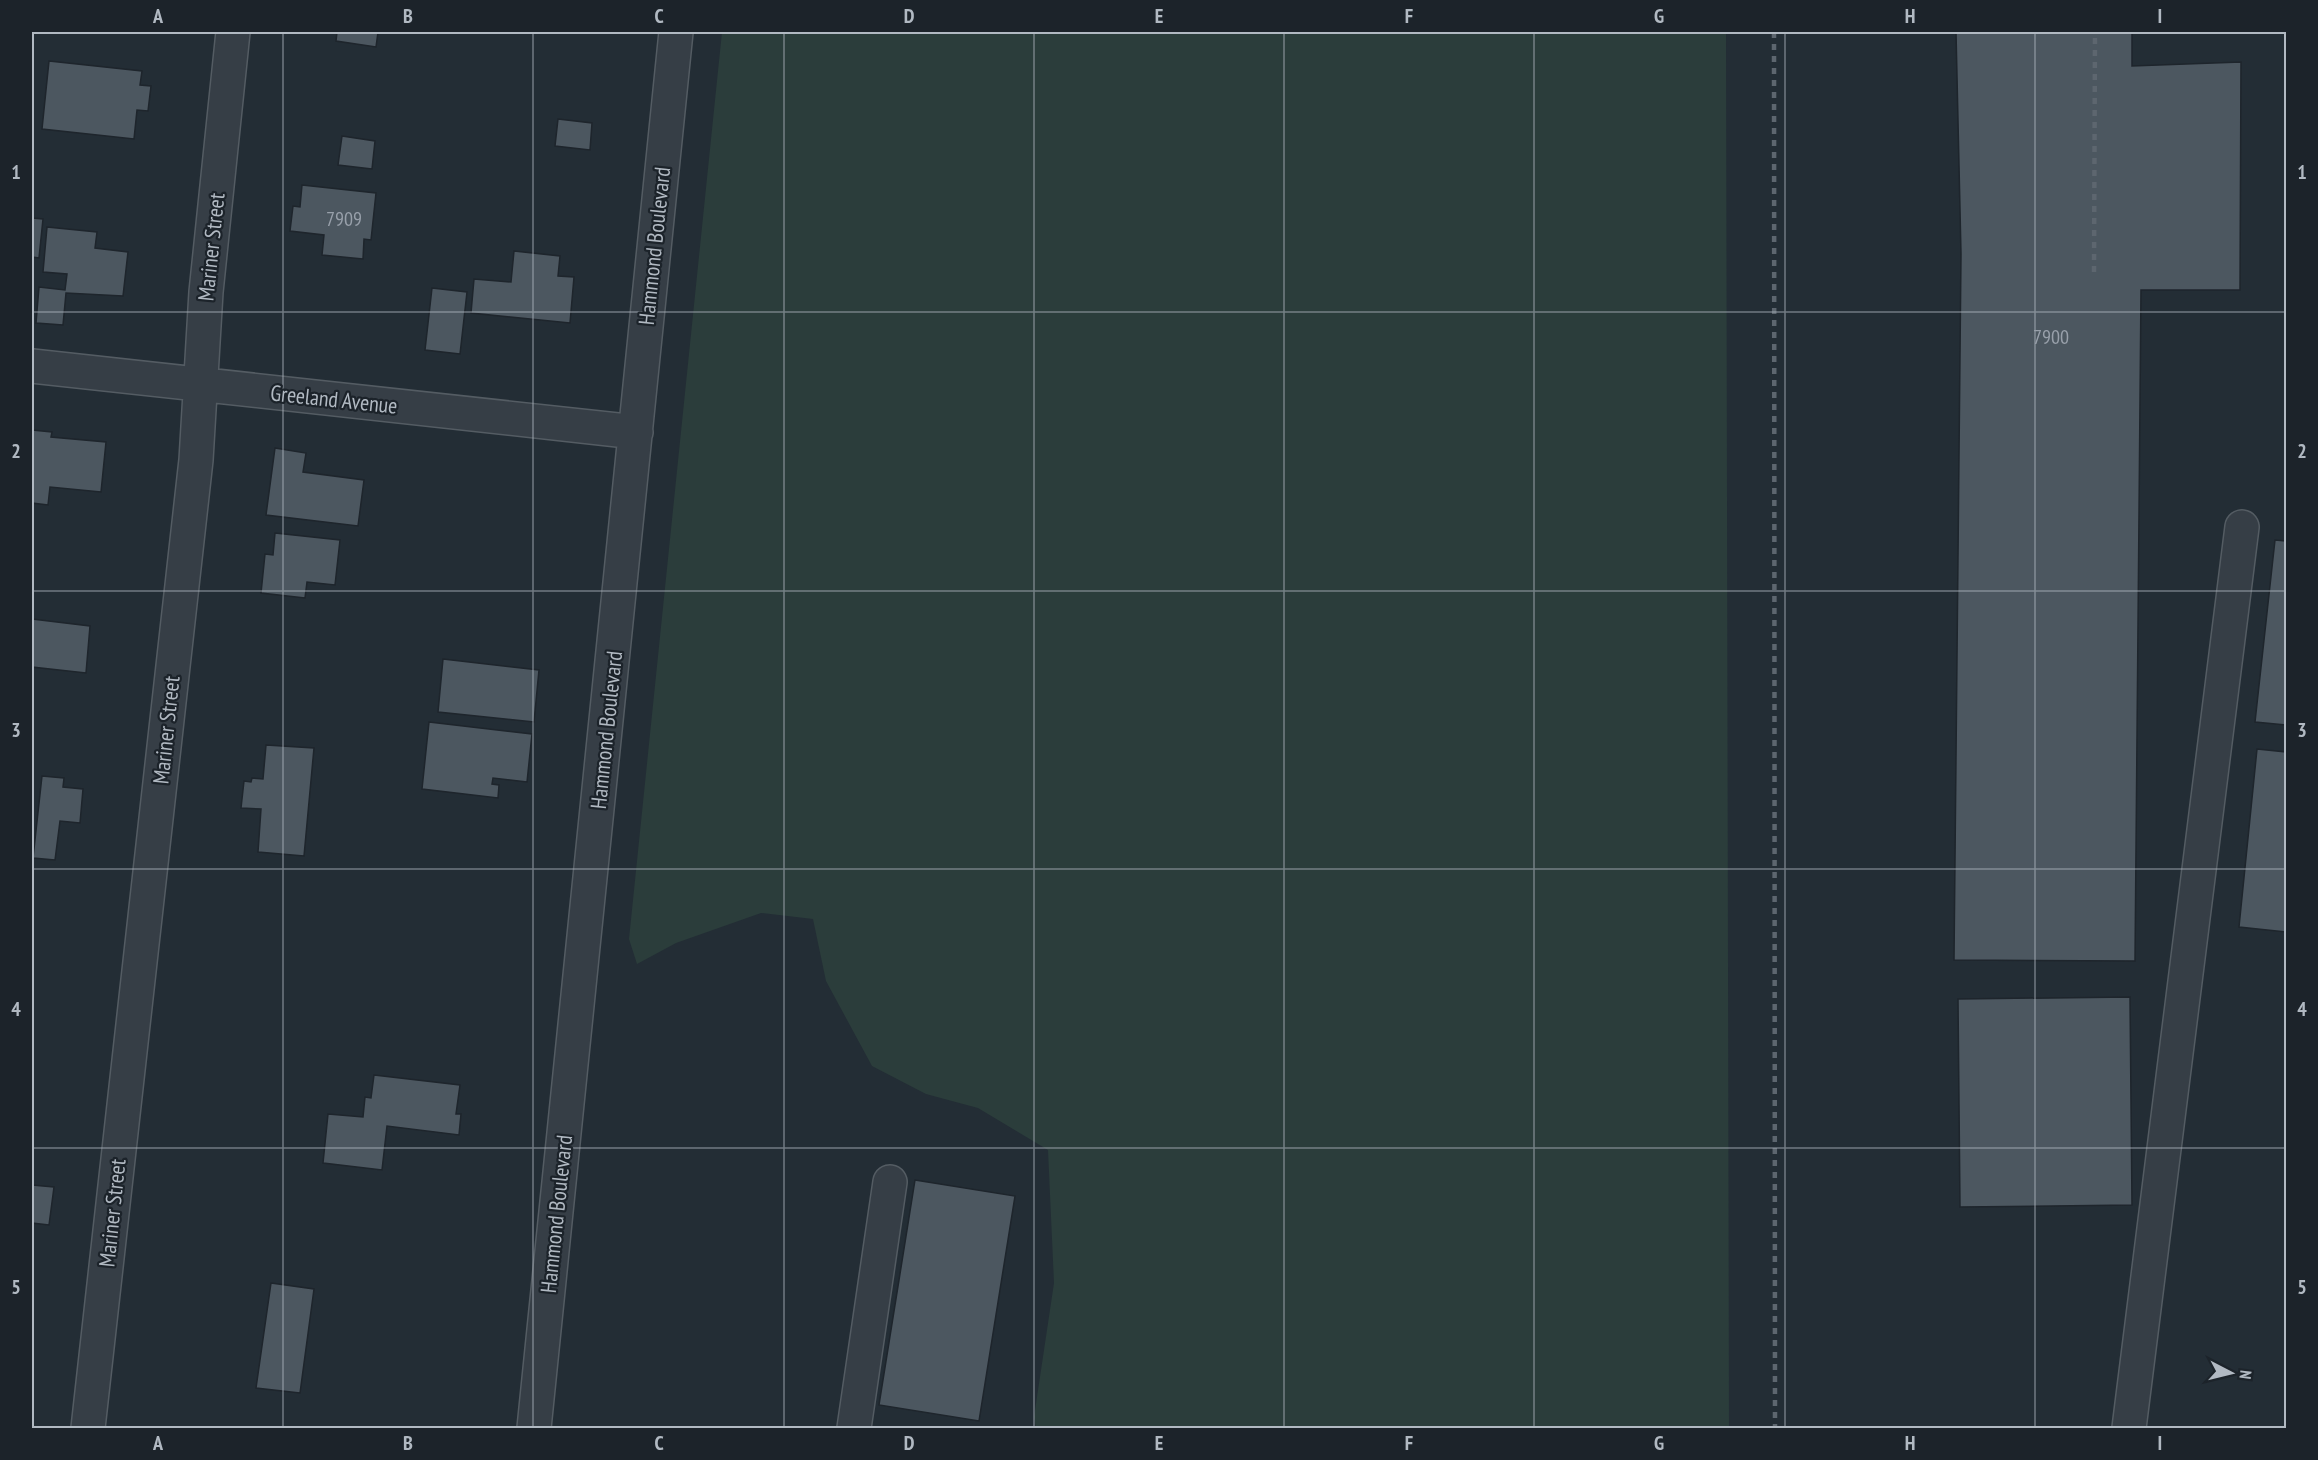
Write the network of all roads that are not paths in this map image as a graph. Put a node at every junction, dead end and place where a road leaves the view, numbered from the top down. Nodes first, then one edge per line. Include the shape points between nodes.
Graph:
1 (233, 32) edge
2 (675, 32) edge
3 (32, 366) edge
4 (201, 384) junction
5 (636, 432) junction
6 (2242, 527) dead end
7 (890, 1182) dead end
8 (88, 1428) edge
9 (534, 1428) edge
10 (854, 1428) edge
11 (2129, 1428) edge

1 - 4 street, Mariner Street via 206,292
2 - 5 street, Hammond Boulevard
3 - 4 street, Greeland Avenue
4 - 5 street, Greeland Avenue
4 - 8 street, Mariner Street via 196,460
5 - 9 street, Hammond Boulevard
6 - 11 street
7 - 10 street

